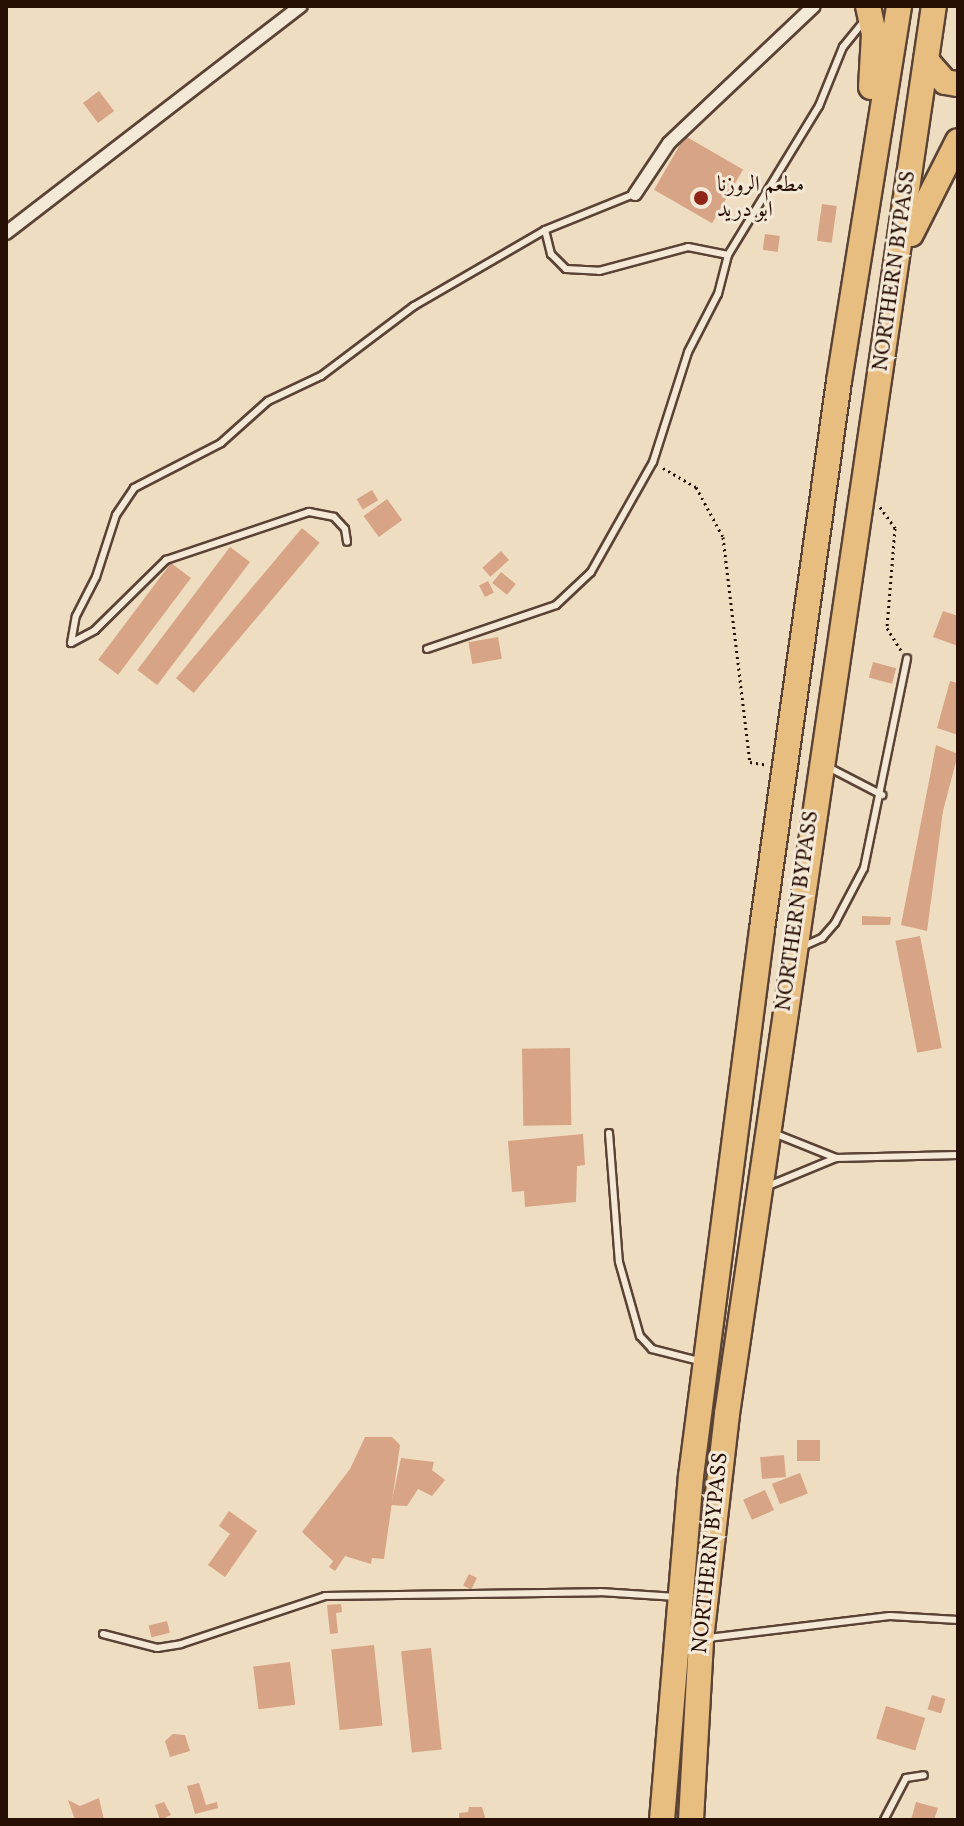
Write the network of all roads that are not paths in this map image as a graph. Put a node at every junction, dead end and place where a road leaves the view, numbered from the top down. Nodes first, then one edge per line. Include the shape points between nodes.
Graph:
1 (301, 6) edge
2 (814, 6) edge
3 (899, 6) edge
4 (934, 6) edge
5 (870, 9) edge
6 (926, 60) junction
7 (958, 84) edge
8 (958, 141) edge
9 (635, 194) joint
10 (867, 198) junction
11 (545, 230) junction
12 (6, 233) edge
13 (728, 255) junction
14 (899, 266) junction
15 (347, 542) dead end
16 (427, 649) dead end
17 (907, 658) road end
18 (820, 762) junction
19 (882, 795) junction
20 (792, 956) junction
21 (768, 1130) junction
22 (609, 1133) dead end
23 (958, 1155) edge
24 (836, 1158) junction
25 (757, 1191) junction
26 (706, 1363) junction
27 (680, 1597) junction
28 (958, 1620) edge
29 (103, 1634) dead end
30 (701, 1639) junction
31 (924, 1775) dead end
32 (662, 1820) edge
33 (691, 1820) edge
34 (884, 1820) edge

1 - 12 street
2 - 9 street via 669,143
3 - 10 highway, NORTHERN BYPASS
4 - 6 highway, NORTHERN BYPASS
5 - 10 highway
5 - 13 lane via 843,47 819,106
6 - 7 highway via 945,82
6 - 14 highway, NORTHERN BYPASS
8 - 14 highway via 923,203
9 - 11 lane
10 - 26 highway, NORTHERN BYPASS
11 - 13 lane via 551,254 566,269 599,271 688,247
11 - 15 lane via 414,306 321,376 268,401 221,443 134,488 116,515 96,577 76,616 71,643 95,630 166,560 309,512 334,517 345,529
13 - 16 lane via 718,294 688,352 653,462 574,593 556,605
14 - 18 highway, NORTHERN BYPASS
17 - 19 lane
18 - 19 lane
18 - 20 highway, NORTHERN BYPASS
19 - 20 lane via 864,868 835,923
20 - 21 highway, NORTHERN BYPASS
21 - 24 lane
21 - 25 highway, NORTHERN BYPASS
22 - 26 lane via 619,1262 640,1336 652,1349
23 - 24 lane
24 - 25 lane
25 - 30 highway, NORTHERN BYPASS
26 - 27 highway, NORTHERN BYPASS
27 - 29 lane via 600,1592 325,1596 181,1644 157,1648
27 - 32 highway, NORTHERN BYPASS
28 - 30 lane via 890,1616
30 - 33 highway, NORTHERN BYPASS
31 - 34 lane via 906,1778

